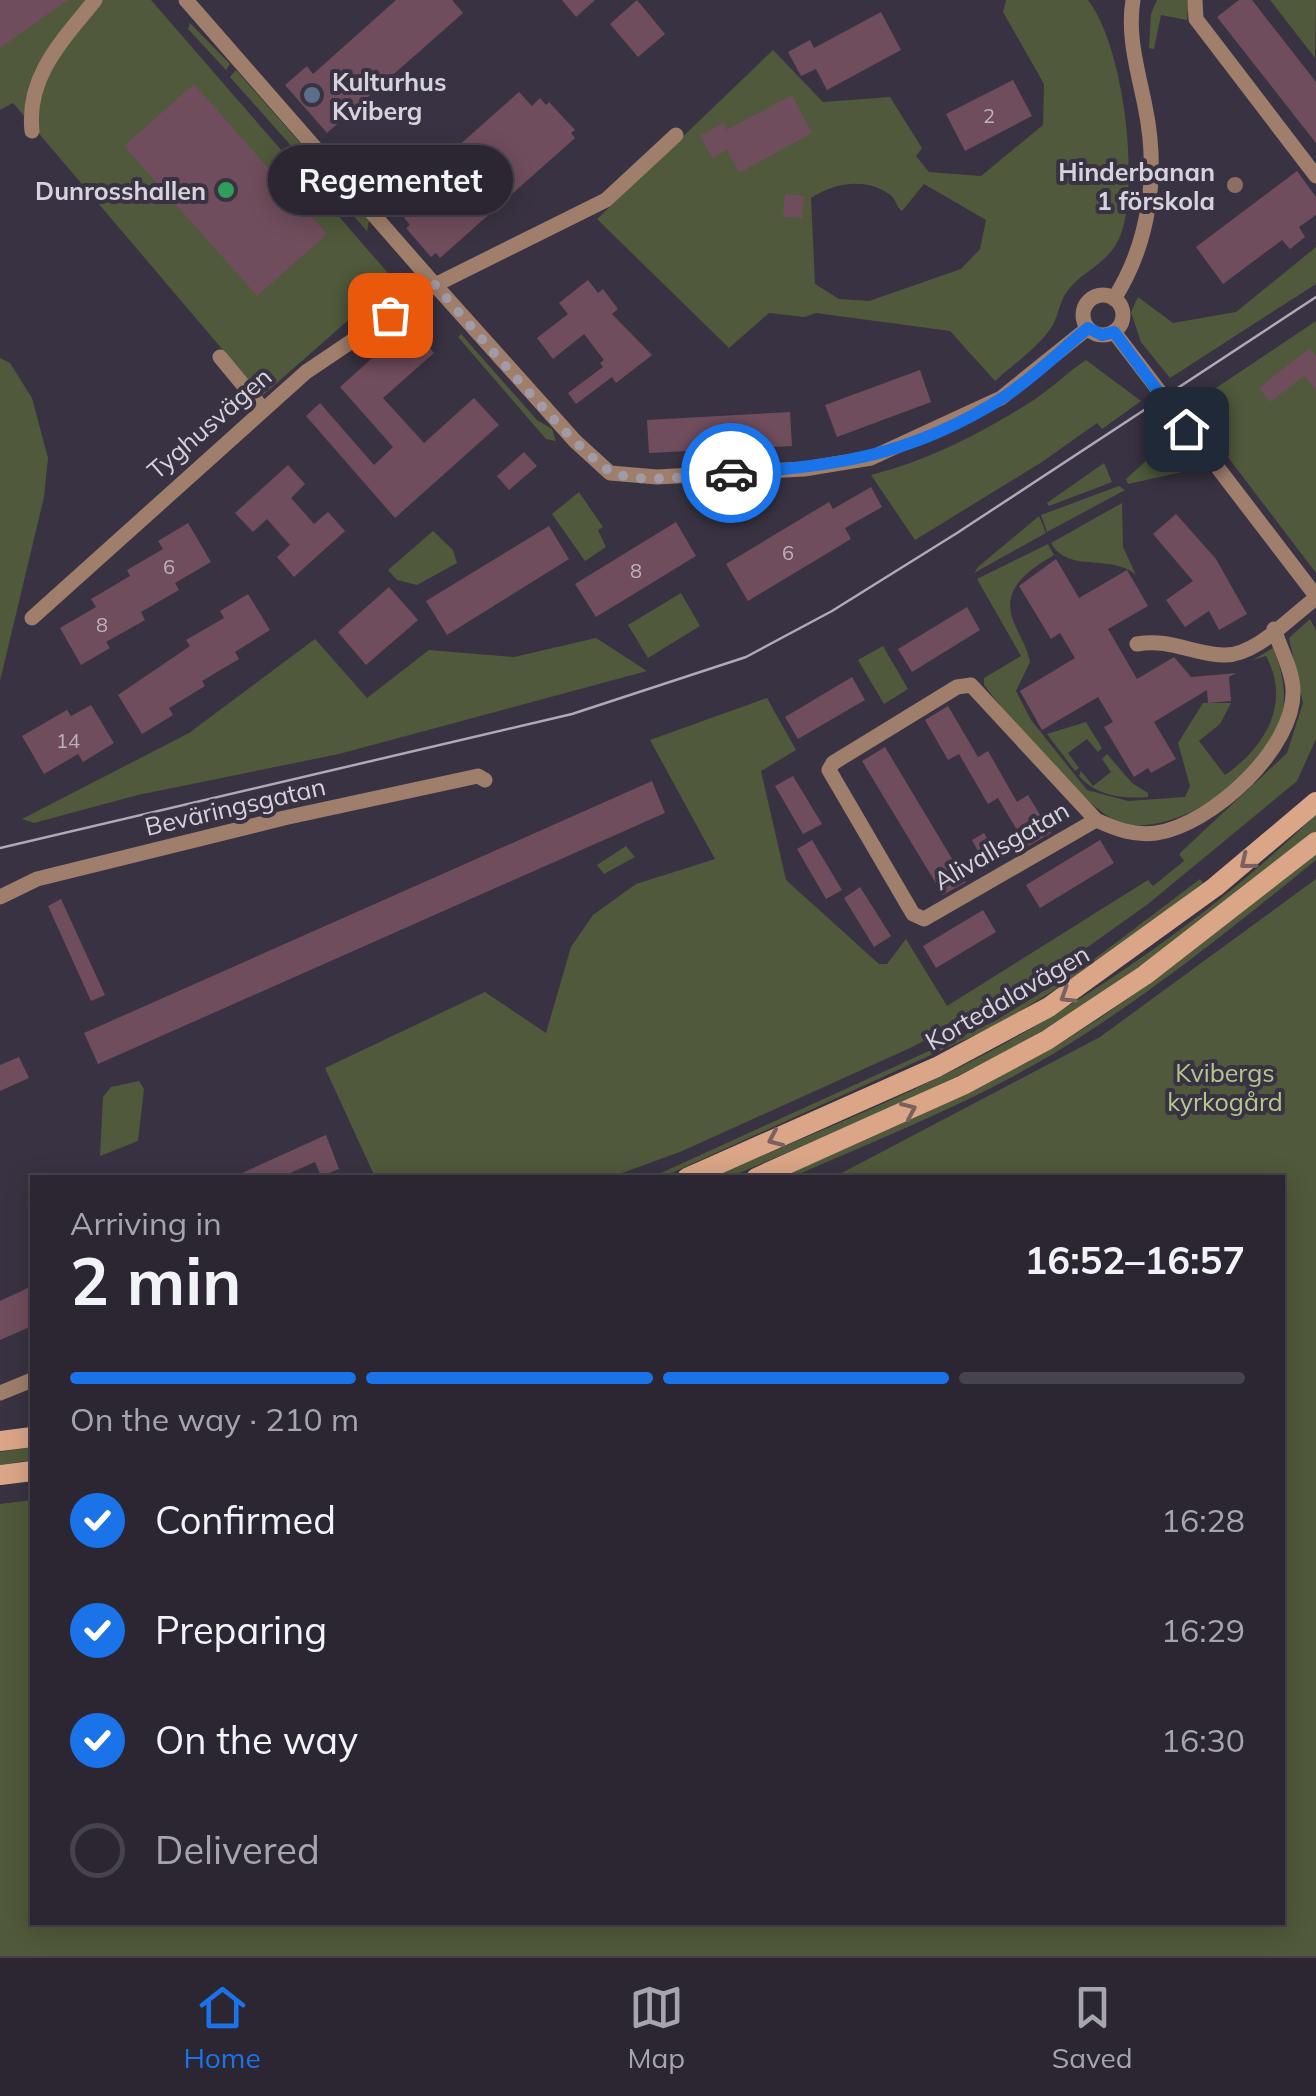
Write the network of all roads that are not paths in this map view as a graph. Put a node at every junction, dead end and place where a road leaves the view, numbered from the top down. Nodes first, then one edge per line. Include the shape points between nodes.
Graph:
1 (95, 0) edge
2 (186, 0) edge
3 (1132, 0) edge
4 (1195, 0) edge
5 (32, 131) dead end
6 (676, 135) dead end
7 (1316, 176) edge
8 (435, 285) junction
9 (1114, 299) junction
10 (1088, 328) junction
11 (1114, 332) junction
12 (220, 356) dead end
13 (263, 409) junction
14 (1316, 597) edge
15 (32, 618) dead end
16 (1274, 629) junction
17 (1137, 644) dead end
18 (485, 780) dead end
19 (1316, 802) edge
20 (1096, 820) junction
21 (1316, 842) edge
22 (0, 897) edge
23 (694, 1175) edge
24 (763, 1175) edge
25 (30, 1381) edge
26 (0, 1393) edge
27 (30, 1437) edge
28 (0, 1442) edge
29 (30, 1470) edge
30 (0, 1475) edge

1 - 5 street via 42,70 33,90
2 - 8 street
3 - 9 street via 1149,208 1142,246
4 - 7 street via 1196,19
6 - 8 street, Tyghusvägen via 594,208
8 - 10 street via 598,464 628,477 804,468 894,451 1001,398
8 - 13 street, Tyghusvägen
9 - 10 street via 1089,301 1083,316
9 - 11 street via 1123,314
10 - 11 street
11 - 14 street
12 - 13 street
13 - 15 street, Tyghusvägen
14 - 16 street
16 - 17 street via 1227,656 1157,640
16 - 20 street, Alivallsgatan via 1293,688 1286,725 1263,764 1176,828 1136,834
18 - 22 street, Beväringsgatan via 478,776 284,818 37,879
19 -> 23 main road, Kortedalavägen via 1216,887 1048,1007 937,1067
20 - 20 street, Alivallsgatan via 972,685 957,687 830,770 913,914 924,919
24 -> 21 main road via 1046,1040 1145,976
25 - 26 street
27 - 28 main road
29 - 30 main road

